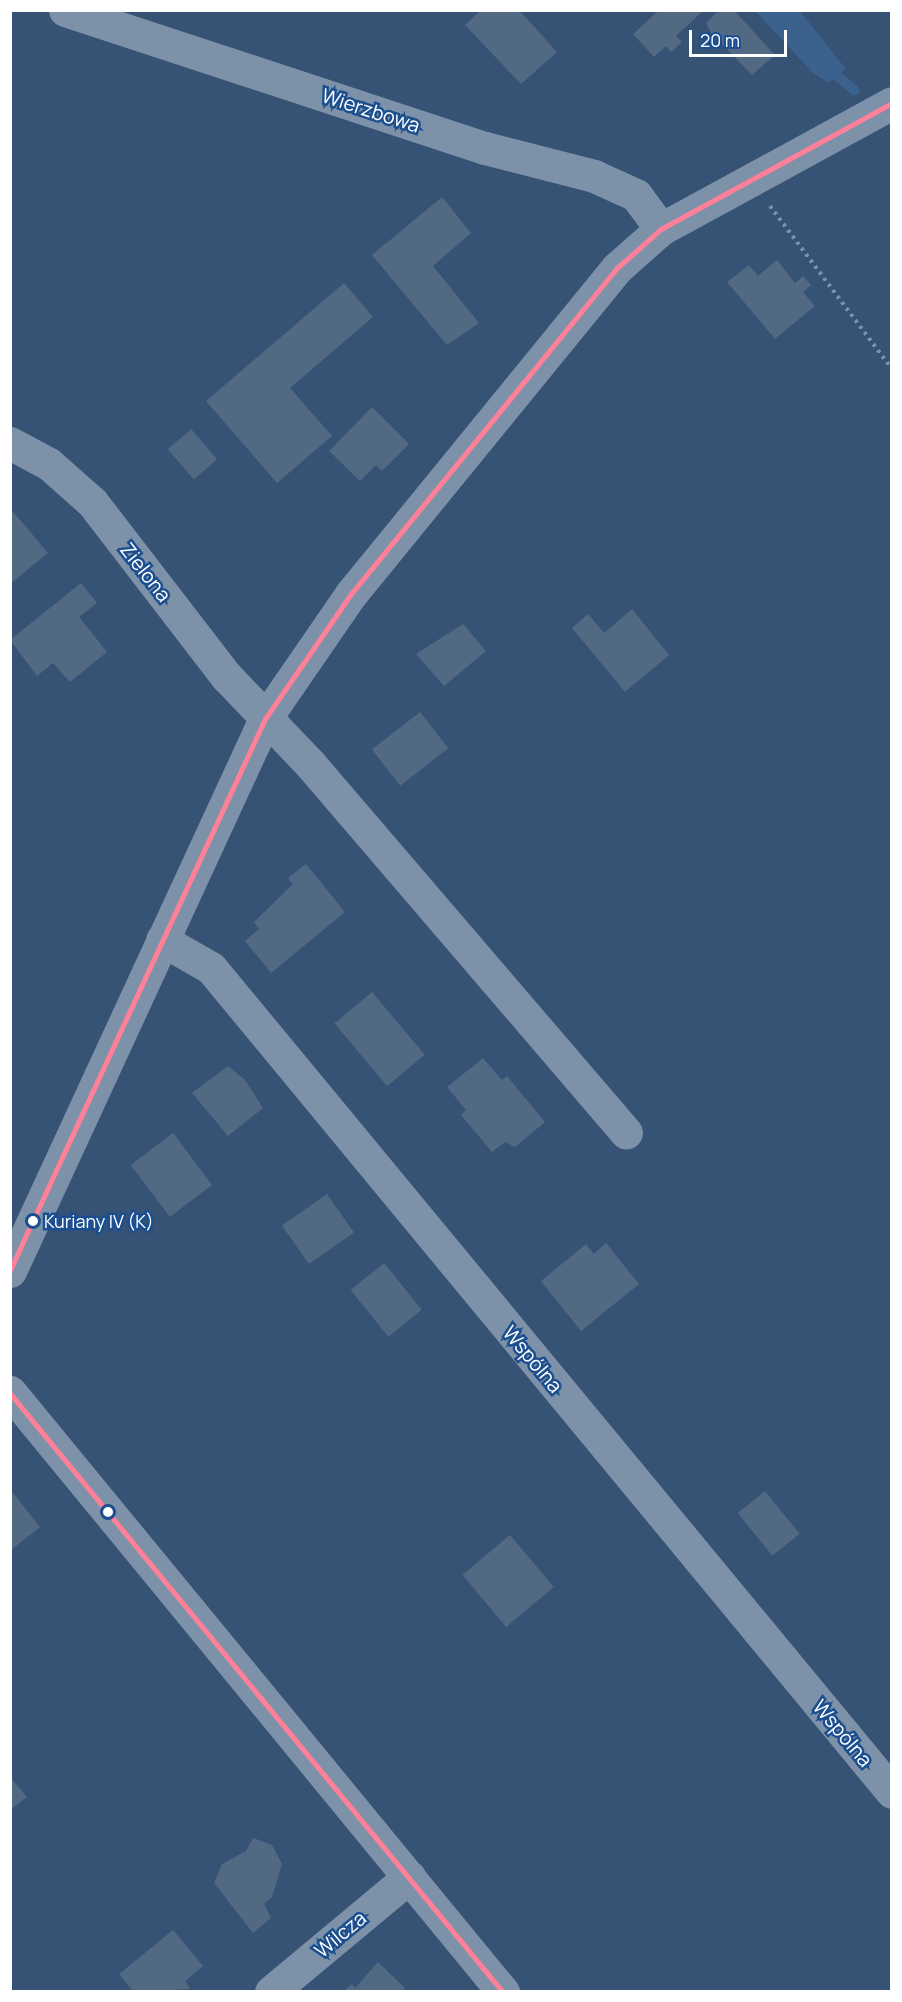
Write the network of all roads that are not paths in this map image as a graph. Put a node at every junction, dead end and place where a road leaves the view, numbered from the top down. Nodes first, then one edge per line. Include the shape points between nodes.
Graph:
1 (65, 10) edge
2 (891, 103) edge
3 (661, 229) junction
4 (10, 443) edge
5 (265, 719) junction
6 (162, 940) junction
7 (626, 1133) dead end
8 (10, 1271) edge
9 (10, 1392) edge
10 (891, 1792) edge
11 (409, 1877) junction
12 (271, 1992) edge
13 (503, 1992) edge

1 - 3 street, Wierzbowa via 485,148 594,176 636,195
2 - 3 street
3 - 5 street via 617,268 351,594
4 - 5 street, Zielona via 49,464 92,502
5 - 6 street
5 - 7 street, Zielona via 310,765
6 - 8 street
6 - 10 street, Wspólna via 211,968
9 - 11 street
11 - 12 street, Wilcza
11 - 13 street

